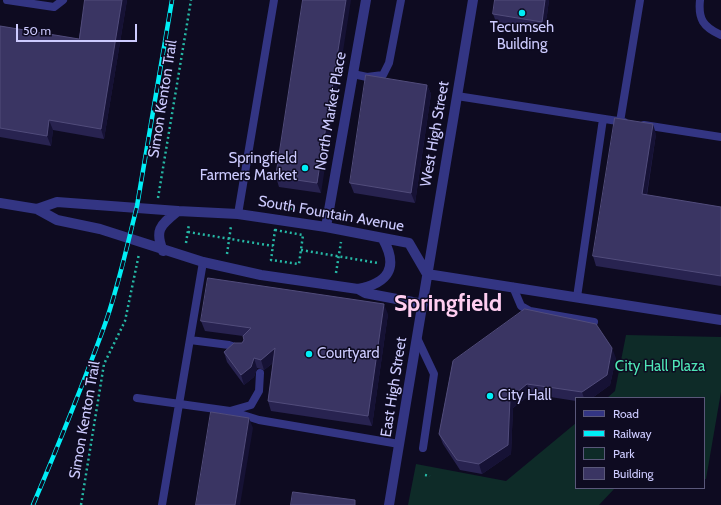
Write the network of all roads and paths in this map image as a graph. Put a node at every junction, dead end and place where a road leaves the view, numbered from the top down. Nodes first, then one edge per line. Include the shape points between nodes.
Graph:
1 (7, 0) edge
2 (63, 0) edge
3 (191, 0) edge
4 (274, 0) edge
5 (366, 0) edge
6 (401, 0) edge
7 (473, 0) edge
8 (640, 0) edge
9 (700, 0) edge
10 (721, 35) edge
11 (353, 74) junction
12 (457, 96) junction
13 (603, 119) junction
14 (620, 122) junction
15 (721, 137) edge
16 (158, 202) dead end
17 (0, 203) edge
18 (37, 209) junction
19 (178, 211) junction
20 (190, 218) dead end
21 (235, 218) junction
22 (326, 227) junction
23 (188, 232) junction
24 (230, 238) junction
25 (383, 239) junction
26 (342, 240) dead end
27 (272, 246) junction
28 (185, 249) dead end
29 (164, 250) junction
30 (301, 250) junction
31 (140, 251) dead end
32 (227, 257) dead end
33 (339, 257) junction
34 (203, 262) junction
35 (383, 264) dead end
36 (336, 274) dead end
37 (427, 274) junction
38 (513, 287) junction
39 (358, 289) junction
40 (577, 297) junction
41 (423, 304) junction
42 (721, 320) edge
43 (594, 322) edge
44 (417, 338) junction
45 (190, 340) junction
46 (242, 349) edge
47 (260, 373) edge
48 (137, 398) dead end
49 (180, 404) junction
50 (230, 411) junction
51 (399, 444) junction
52 (423, 448) dead end
53 (425, 475) dead end
54 (430, 476) dead end
55 (81, 505) edge
56 (162, 505) edge
57 (389, 505) edge

1 - 2 lane via 54,7
3 - 16 path, Simon Kenton Trail
4 - 21 lane
5 - 11 street, North Market Place
6 - 11 lane via 389,63 383,75 367,77
7 - 12 street, West High Street
8 - 14 lane
9 - 10 lane via 698,14 706,26
11 - 22 street, North Market Place
12 - 13 lane
12 - 37 street, West High Street
13 - 14 lane
13 - 40 lane
14 - 15 lane
17 - 18 street, South Fountain Avenue
18 - 19 street, South Fountain Avenue via 57,202
18 - 29 street, South Fountain Avenue via 58,220 100,229
19 - 21 street, South Fountain Avenue
19 - 29 street via 164,222 159,230 158,238
20 - 23 path
21 - 22 street, South Fountain Avenue
21 - 24 path
22 - 25 street, South Fountain Avenue
23 - 24 path
23 - 28 path
24 - 27 path
24 - 32 path
25 - 37 street, South Fountain Avenue via 409,243
25 - 39 street via 390,251 391,265 386,277 382,282
26 - 33 path
27 - 30 path via 270,260 299,264
27 - 30 path via 275,230 303,235
29 - 34 street, South Fountain Avenue
30 - 33 path
31 - 55 path, Simon Kenton Trail via 125,321 104,364
33 - 35 path
33 - 36 path
34 - 39 street, South Fountain Avenue via 261,275
34 - 45 lane
37 - 38 street
37 - 41 street, East High Street
38 - 40 street
38 - 43 lane via 521,306 530,311
39 - 41 street, South Fountain Avenue via 365,293
40 - 42 street
41 - 44 street, East High Street
44 - 51 street, East High Street
44 - 52 lane via 434,374
45 - 46 lane
45 - 49 lane
47 - 50 lane via 259,391 251,405
48 - 49 lane
49 - 50 lane
49 - 56 lane
50 - 51 lane via 259,420
51 - 57 street, East High Street
53 - 54 path

